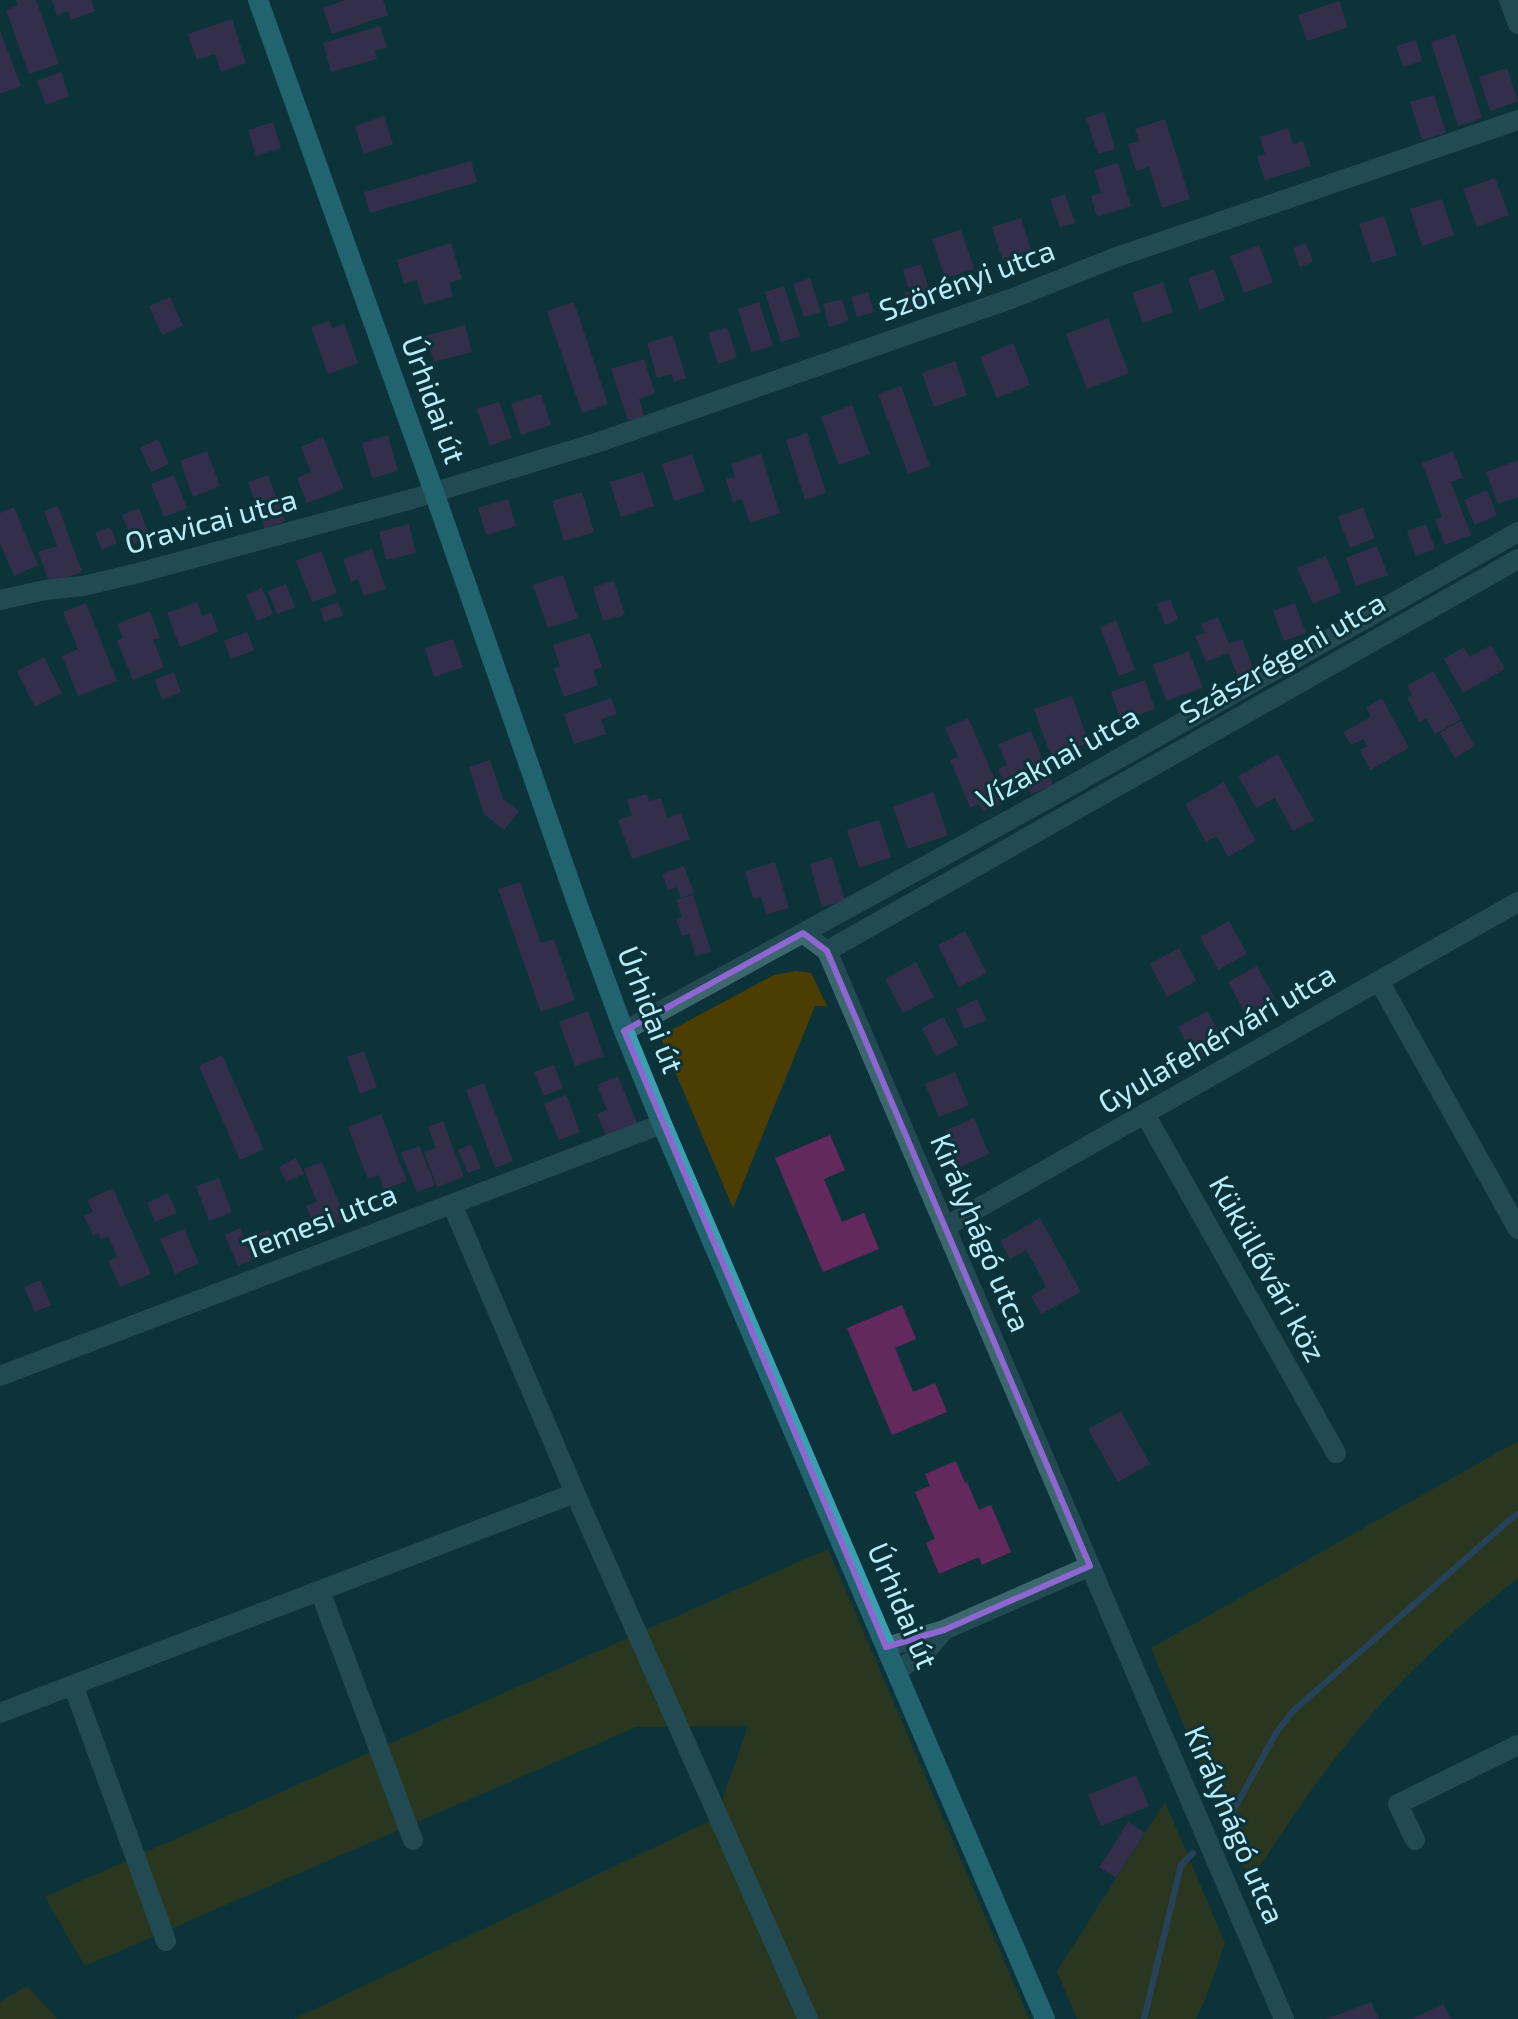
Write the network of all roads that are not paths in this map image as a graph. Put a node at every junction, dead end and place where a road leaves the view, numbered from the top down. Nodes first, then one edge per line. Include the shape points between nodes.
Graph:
1 (258, 0) edge
2 (1509, 0) edge
3 (1518, 24) edge
4 (1518, 120) edge
5 (434, 492) junction
6 (1518, 532) edge
7 (1518, 559) edge
8 (0, 600) edge
9 (1518, 902) edge
10 (803, 933) junction
11 (827, 951) junction
12 (1379, 981) junction
13 (624, 1031) junction
14 (1145, 1114) junction
15 (662, 1124) junction
16 (452, 1204) junction
17 (945, 1227) junction
18 (1518, 1229) edge
19 (0, 1376) edge
20 (1336, 1453) dead end
21 (575, 1493) junction
22 (1090, 1566) junction
23 (320, 1591) junction
24 (944, 1630) junction
25 (886, 1647) junction
26 (897, 1671) junction
27 (73, 1685) junction
28 (0, 1713) edge
29 (1518, 1745) edge
30 (413, 1840) dead end
31 (1415, 1840) dead end
32 (166, 1941) dead end
33 (808, 2019) edge
34 (1045, 2019) edge
35 (1284, 2019) edge

1 - 5 main road, Úrhidai út
2 - 3 street
4 - 5 street, Szörényi utca via 599,442
5 - 8 street, Oravicai utca via 138,573
5 - 13 main road, Úrhidai út
6 - 10 street, Vízaknai utca
7 - 11 street, Szászrégeni utca
9 - 12 street, Gyulafehérvári utca
10 - 11 street, Királyhágó utca
10 - 13 street, Vízaknai utca
11 - 17 street, Királyhágó utca
12 - 14 street, Gyulafehérvári utca
12 - 18 street
13 - 15 main road, Úrhidai út
14 - 17 street, Gyulafehérvári utca
14 - 20 street, Küküllővári köz
15 - 16 street, Temesi utca
15 - 25 main road, Úrhidai út
16 - 19 street, Temesi utca
16 - 21 street
17 - 22 street, Királyhágó utca
21 - 23 street
21 - 33 street
22 - 24 street
22 - 35 street, Királyhágó utca
23 - 27 street
23 - 30 street
24 - 25 street
24 - 26 street
25 - 26 main road, Úrhidai út
26 - 34 main road, Úrhidai út
27 - 28 street
27 - 32 street
29 - 31 street via 1398,1804

